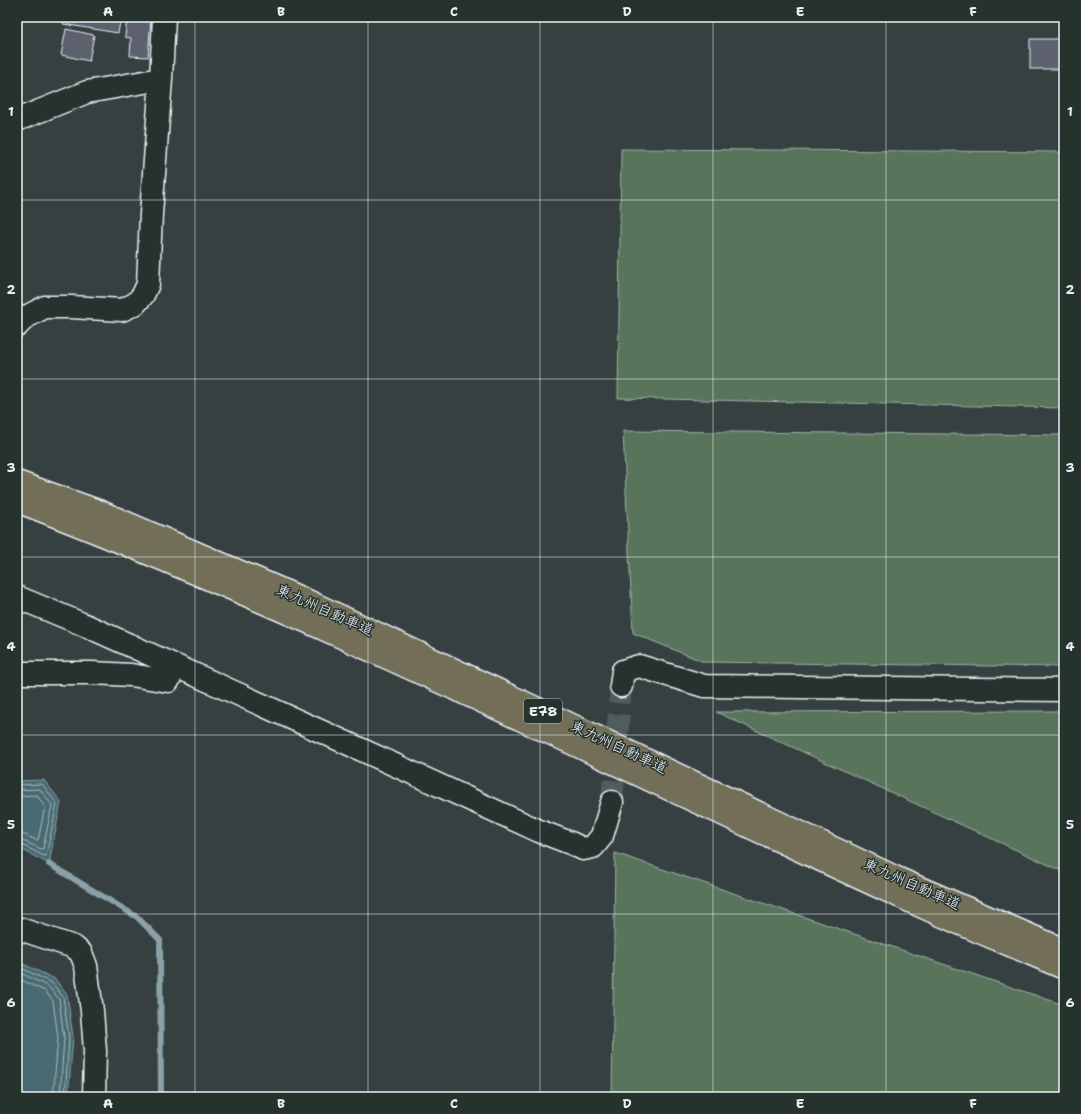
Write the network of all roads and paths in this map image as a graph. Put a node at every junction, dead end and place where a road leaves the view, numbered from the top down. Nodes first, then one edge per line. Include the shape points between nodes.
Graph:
1 (164, 17) edge
2 (161, 79) junction
3 (17, 120) edge
4 (17, 326) edge
5 (17, 482) edge
6 (17, 501) edge
7 (17, 597) edge
8 (176, 666) junction
9 (17, 673) edge
10 (621, 686) tunnel mouth
11 (1064, 690) edge
12 (612, 802) tunnel mouth
13 (17, 928) edge
14 (1064, 950) edge
15 (1064, 968) edge
16 (94, 1097) edge

1 - 2 street
2 - 3 street via 87,92
2 - 4 street via 148,284 143,295 135,304 122,310 45,307 26,317
5 - 14 highway, 東九州自動車道 / E78 via 101,512 310,602 899,879
6 - 15 highway, 東九州自動車道 / E78 via 90,529 299,618 892,893
7 - 8 street
8 - 9 street via 168,681 124,675
8 - 12 street via 583,849 593,847 602,836
10 - 11 street via 623,671 639,666 704,686
13 - 16 street via 74,947 81,954 86,966 92,1011 95,1051

